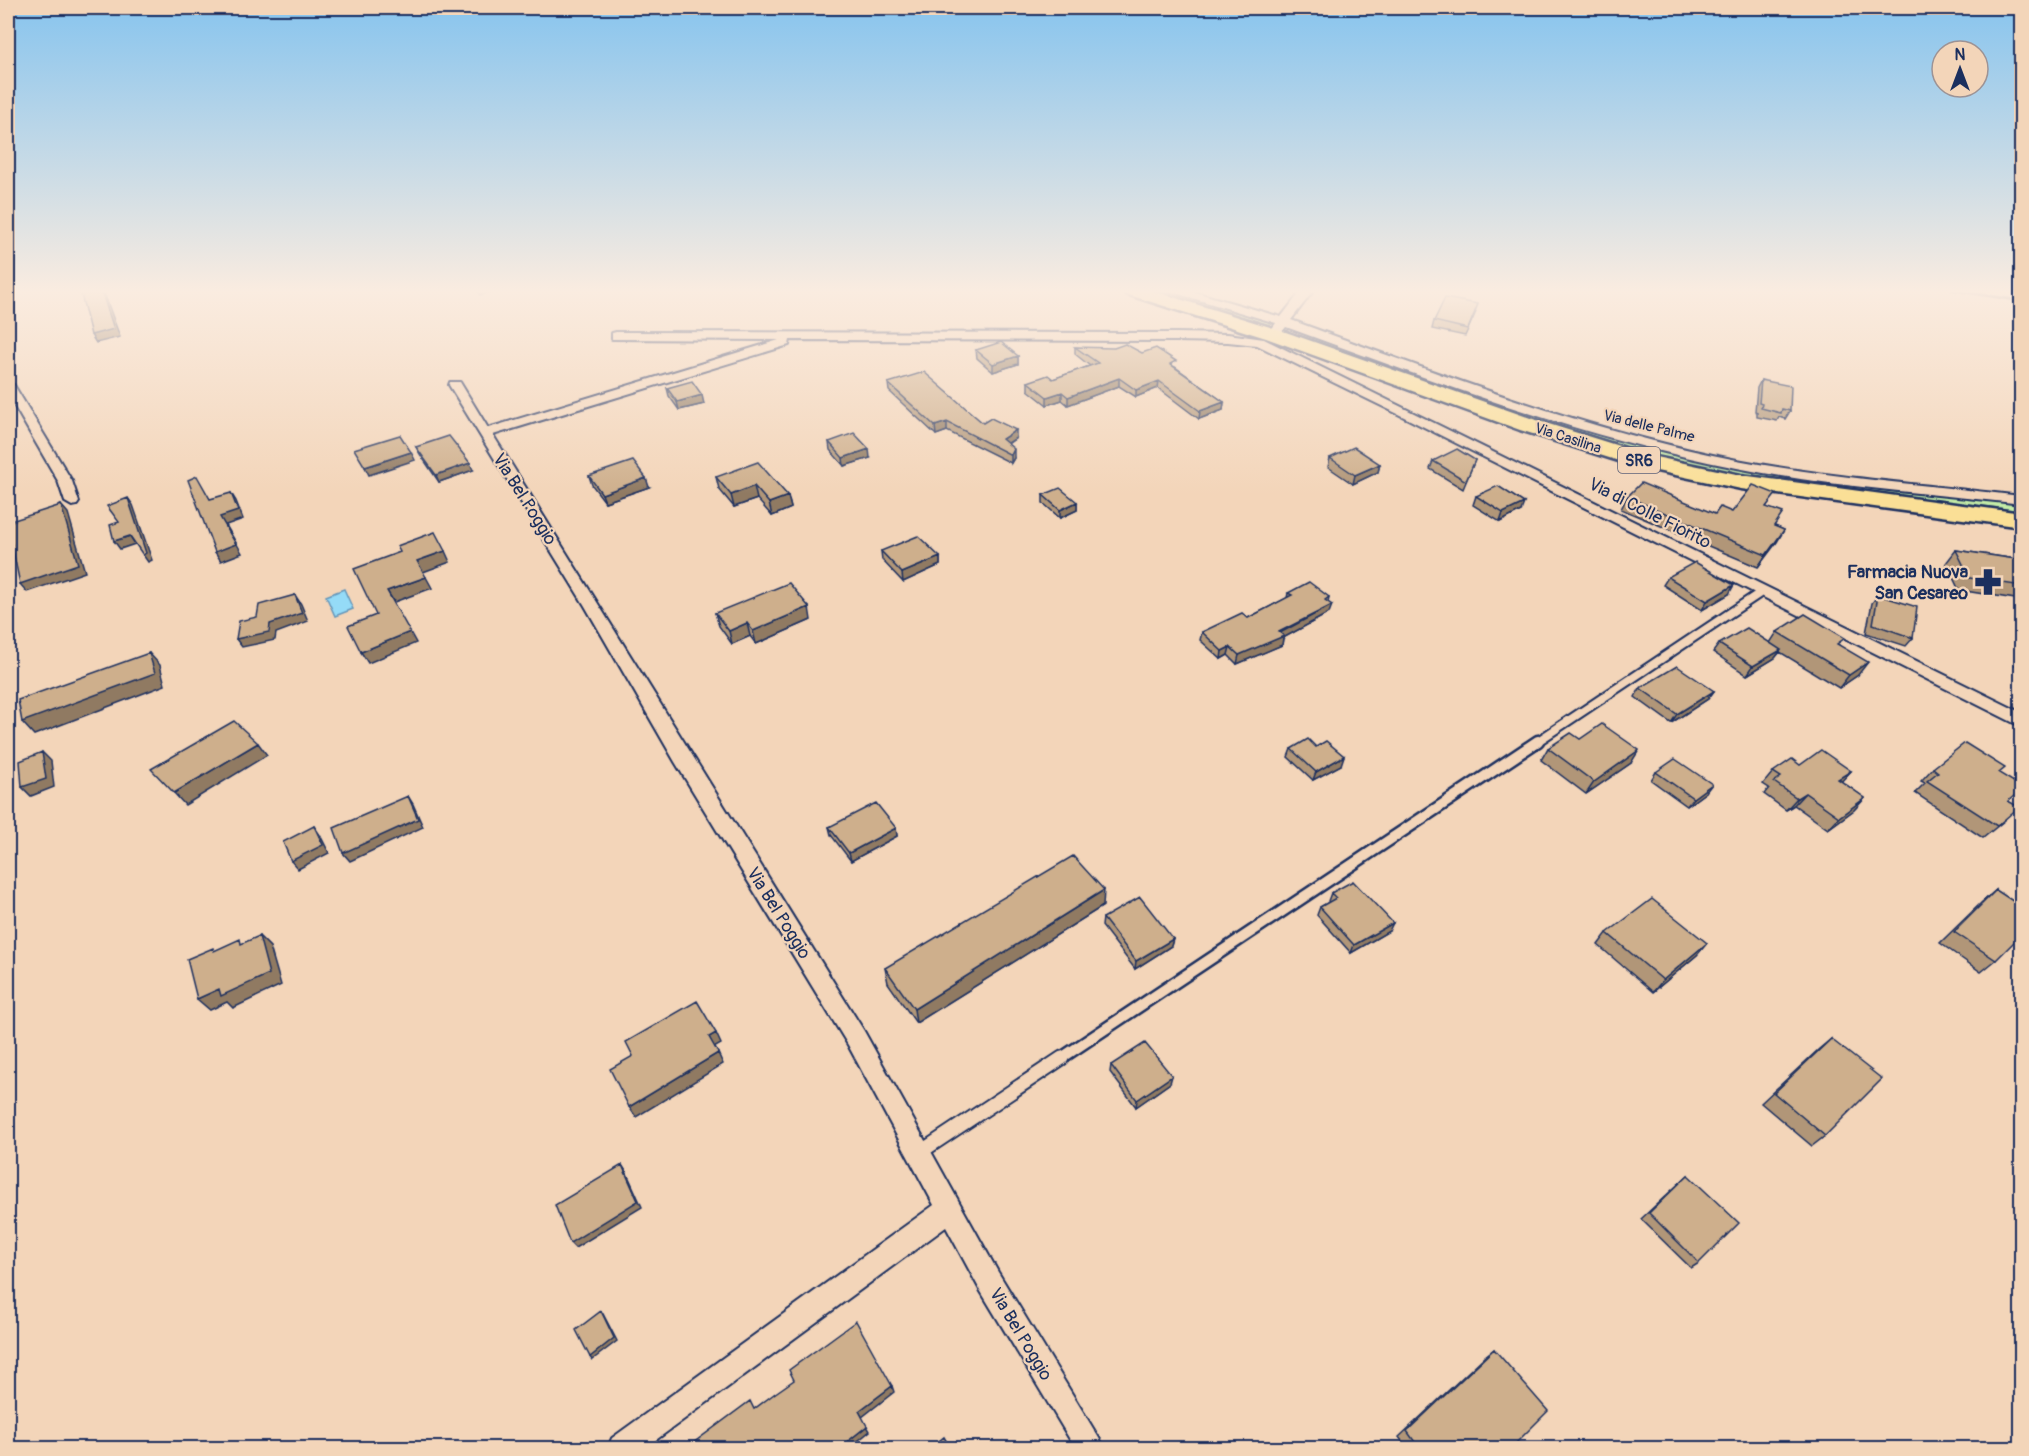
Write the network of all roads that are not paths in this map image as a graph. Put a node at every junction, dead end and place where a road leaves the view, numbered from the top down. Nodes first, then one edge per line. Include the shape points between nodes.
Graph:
1 (734, 358) edge
2 (1314, 358) edge
3 (1342, 358) edge
4 (1356, 358) edge
5 (8, 385) edge
6 (454, 385) dead end
7 (485, 433) junction
8 (2022, 500) edge
9 (72, 502) dead end
10 (2022, 520) edge
11 (1763, 591) junction
12 (2022, 721) edge
13 (919, 1153) junction
14 (950, 1208) junction
15 (622, 1449) edge
16 (1091, 1449) edge

1 - 7 street
2 - 11 street, Via di Colle Fiorito via 1403,411
3 - 10 main road, Via Casilina / SR6 via 1557,435 1652,464 1760,484
4 - 8 street, Via delle Palme via 1667,448 1788,473
5 - 9 street via 65,481
6 - 7 street, Via Bel Poggio
7 - 13 street, Via Bel Poggio via 856,1038
11 - 12 street, Via di Colle Fiorito
11 - 13 lane
13 - 14 street, Via Bel Poggio
14 - 15 street
14 - 16 street, Via Bel Poggio via 989,1281

